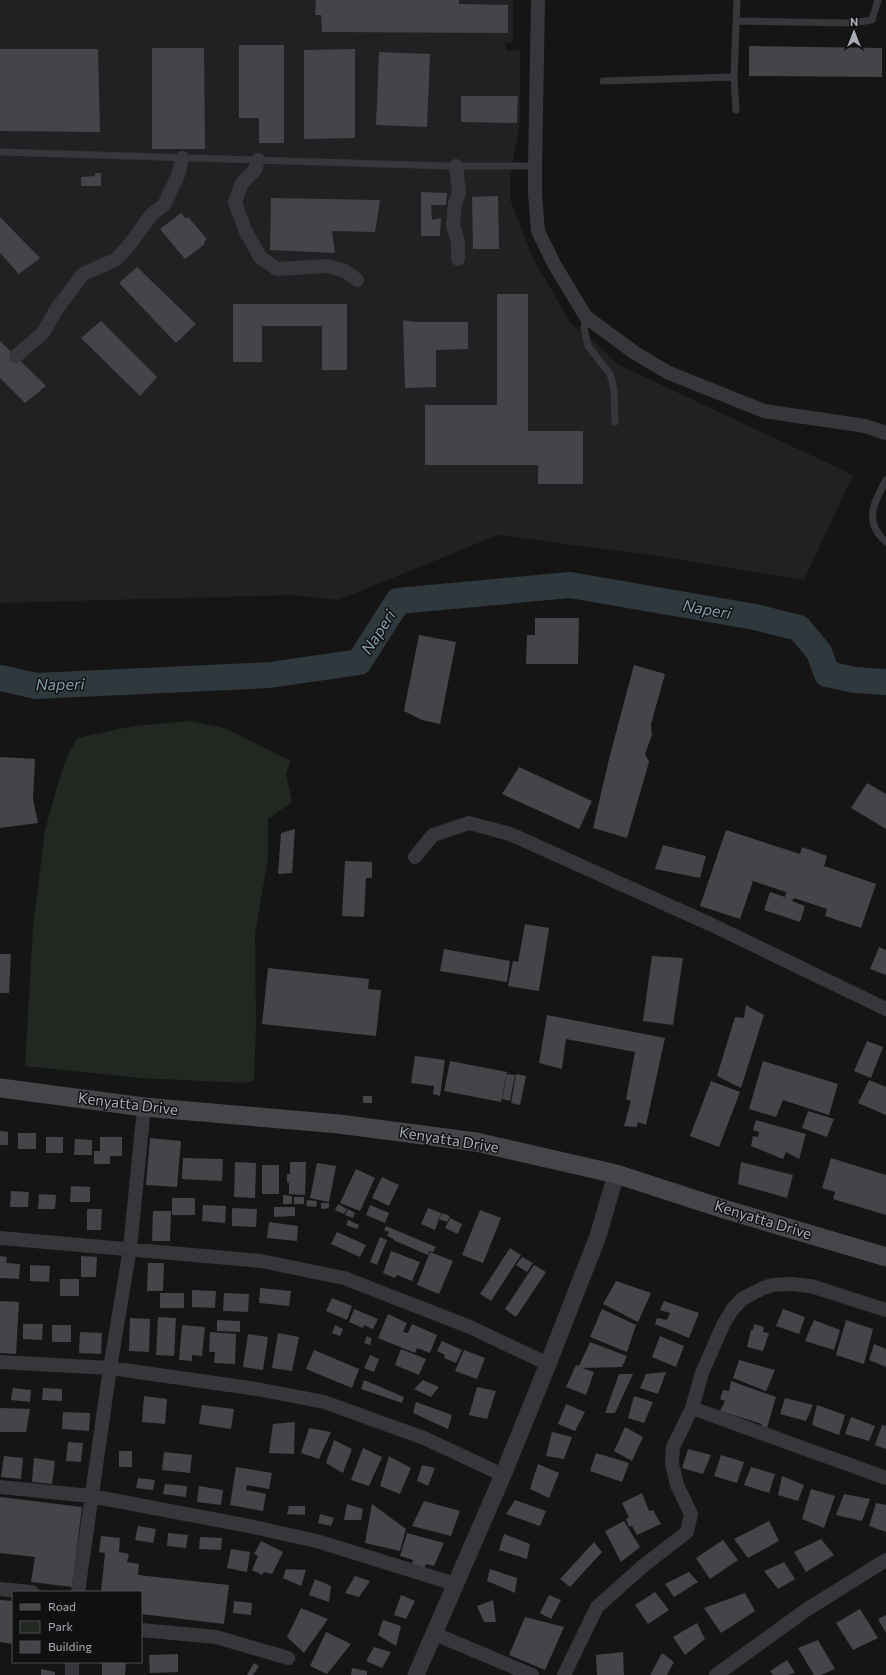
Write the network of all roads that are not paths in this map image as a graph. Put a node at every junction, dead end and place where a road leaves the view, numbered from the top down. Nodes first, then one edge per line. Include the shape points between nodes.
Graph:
1 (538, 0) edge
2 (737, 0) edge
3 (878, 0) edge
4 (736, 21) junction
5 (734, 77) junction
6 (603, 81) dead end
7 (736, 110) dead end
8 (0, 152) edge
9 (182, 158) junction
10 (258, 160) junction
11 (456, 166) junction
12 (535, 166) junction
13 (458, 259) dead end
14 (357, 280) dead end
15 (586, 317) junction
16 (16, 356) dead end
17 (616, 422) dead end
18 (886, 433) edge
19 (886, 480) edge
20 (886, 542) edge
21 (415, 857) dead end
22 (886, 1009) edge
23 (0, 1088) edge
24 (144, 1107) junction
25 (616, 1174) junction
26 (0, 1238) edge
27 (130, 1248) junction
28 (886, 1257) edge
29 (886, 1310) edge
30 (0, 1362) edge
31 (548, 1364) junction
32 (110, 1368) junction
33 (692, 1408) junction
34 (503, 1475) junction
35 (886, 1478) edge
36 (0, 1487) edge
37 (91, 1496) junction
38 (886, 1560) edge
39 (455, 1584) junction
40 (0, 1589) edge
41 (21, 1591) edge
42 (78, 1591) edge
43 (142, 1630) edge
44 (435, 1634) junction
45 (288, 1658) dead end
46 (72, 1663) edge
47 (72, 1675) edge
48 (416, 1675) edge
49 (532, 1675) edge
50 (564, 1675) edge
51 (716, 1675) edge

1 - 12 street
2 - 4 lane
3 - 4 lane via 872,20 851,23
4 - 5 lane
5 - 6 lane
5 - 7 lane
8 - 9 lane
9 - 10 lane
9 - 16 street via 179,173 164,205 152,214 115,260 83,274 56,310 43,333
10 - 11 lane
10 - 14 street via 255,170 242,183 235,202 245,230 260,257 277,269 328,266 345,271
11 - 12 lane
11 - 13 street via 459,193 453,226 458,240
12 - 15 street via 538,231 554,264
15 - 17 lane via 584,328 588,346 610,374 614,389
15 - 18 street via 634,353 669,373 764,411 865,426
19 - 20 lane via 873,505 872,516 878,535
21 - 22 street via 433,835 470,823 510,834 710,924
23 - 24 main road, Kenyatta Drive
24 - 25 main road, Kenyatta Drive via 332,1123 476,1142
24 - 27 street
25 - 28 main road, Kenyatta Drive
25 - 31 street via 598,1236
26 - 27 street
27 - 31 street via 261,1261 344,1278 470,1327
27 - 32 street
29 - 33 street via 811,1286 790,1284 763,1288 742,1299 722,1325 702,1373
30 - 32 street
31 - 34 street
32 - 34 street via 257,1389 324,1402 424,1438
32 - 37 street
33 - 35 street
33 - 50 street via 673,1447 672,1464 677,1485 691,1514 687,1532 603,1600 592,1615
34 - 39 street
36 - 37 street
37 - 39 street via 320,1542
37 - 42 street
38 - 51 street via 806,1610
39 - 44 street
40 - 41 street
43 - 45 street via 216,1637
44 - 48 street
44 - 49 street
46 - 47 street

